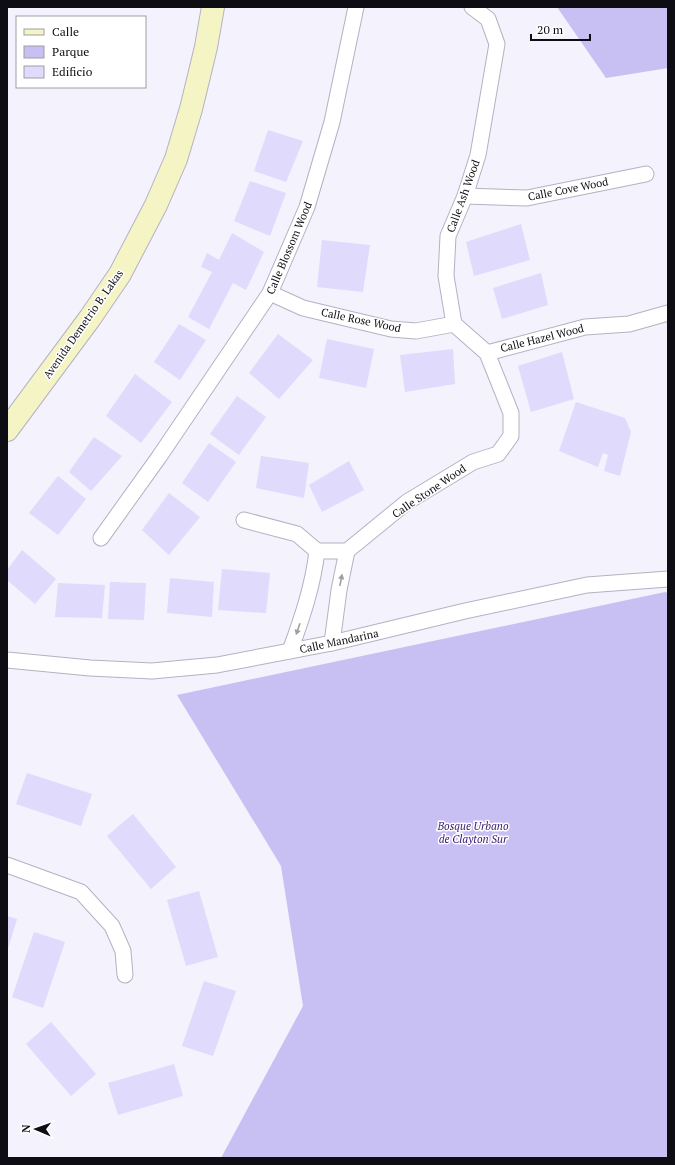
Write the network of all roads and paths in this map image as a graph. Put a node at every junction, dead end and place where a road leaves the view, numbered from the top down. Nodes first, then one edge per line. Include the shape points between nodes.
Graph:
1 (213, 7) edge
2 (356, 7) edge
3 (472, 7) edge
4 (646, 174) dead end
5 (465, 196) junction
6 (270, 293) junction
7 (668, 313) edge
8 (454, 324) junction
9 (487, 352) junction
10 (7, 430) edge
11 (244, 520) dead end
12 (101, 538) dead end
13 (317, 551) junction
14 (347, 551) junction
15 (668, 580) edge
16 (332, 643) junction
17 (290, 651) junction
18 (7, 660) edge
19 (7, 865) edge
20 (125, 975) dead end

1 - 10 street, Avenida Demetrio B. Lakas via 191,110 176,158 156,205 120,274
2 - 6 street, Calle Blossom Wood via 332,122 307,207
3 - 5 street, Calle Ash Wood via 488,19 497,44 478,155
4 - 5 street, Calle Cove Wood via 527,198
5 - 8 street, Calle Ash Wood via 448,236 446,276
6 - 8 street, Calle Rose Wood via 303,308 390,329 416,331
6 - 12 street, Calle Blossom Wood via 159,458
7 - 9 street, Calle Hazel Wood via 629,324 585,327
8 - 9 street
9 - 14 street, Calle Stone Wood via 510,413 511,436 498,454 473,462 407,502
11 - 13 street via 297,534
13 - 14 street
13 -> 17 street via 311,589
16 -> 14 street
15 - 16 street, Calle Mandarina via 587,585
16 - 17 street, Calle Mandarina
17 - 18 street, Calle Mandarina via 217,665 152,671
19 - 20 street via 81,892 112,926 123,951

